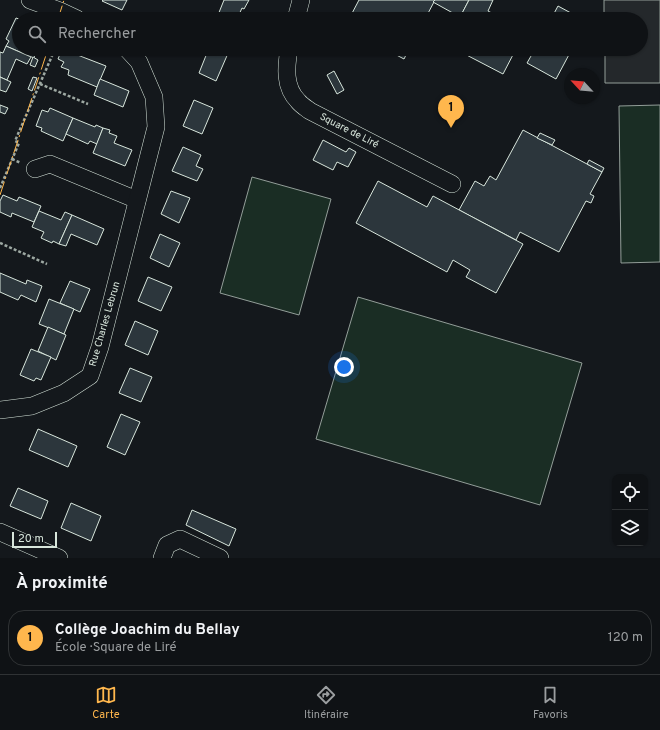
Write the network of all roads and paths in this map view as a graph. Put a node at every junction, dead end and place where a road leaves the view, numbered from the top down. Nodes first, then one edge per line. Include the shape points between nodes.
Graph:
1 (30, 0) edge
2 (301, 0) edge
3 (60, 12) edge
4 (298, 12) edge
5 (52, 56) edge
6 (133, 56) edge
7 (288, 56) edge
8 (40, 84) junction
9 (88, 104) dead end
10 (35, 169) dead end
11 (452, 184) dead end
12 (0, 188) edge
13 (137, 200) junction
14 (0, 243) edge
15 (47, 264) dead end
16 (0, 405) edge
17 (0, 411) edge
18 (0, 532) edge
19 (59, 558) edge
20 (162, 558) edge
21 (220, 558) edge

1 - 3 street
2 - 4 street
5 - 8 path
6 - 13 street, Rue Charles Lebrun via 139,62 154,96 156,127
7 - 11 street, Square de Liré via 288,84 297,100 310,112
8 - 9 path
8 - 12 path via 15,141 19,143
10 - 13 street via 50,164
13 - 17 street, Rue Charles Lebrun via 100,347 90,376 64,393 32,406
14 - 15 path
16 - 17 street
18 - 19 street
20 - 21 street via 167,545 180,539

